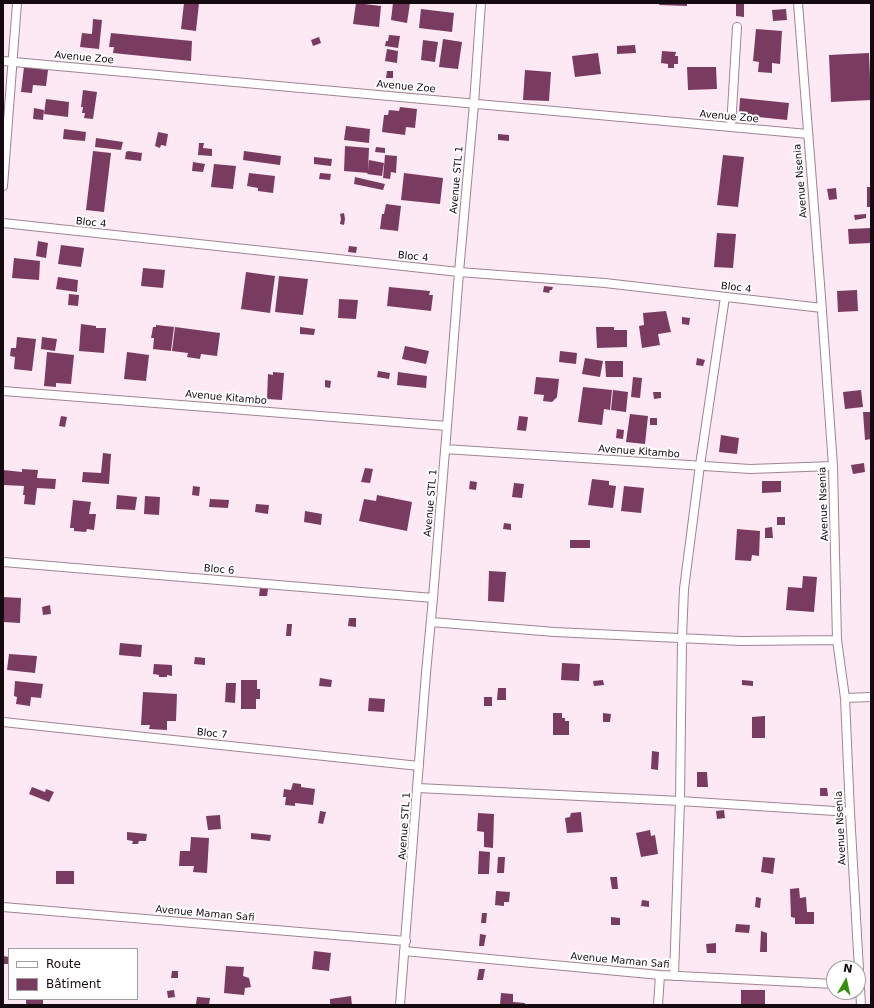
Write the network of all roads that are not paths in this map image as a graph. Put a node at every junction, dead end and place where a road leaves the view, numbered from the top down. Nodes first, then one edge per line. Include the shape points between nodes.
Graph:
1 (17, 3) edge
2 (481, 3) edge
3 (798, 3) edge
4 (737, 27) dead end
5 (3, 61) edge
6 (12, 62) junction
7 (474, 104) junction
8 (731, 127) junction
9 (808, 134) junction
10 (3, 186) edge
11 (3, 223) edge
12 (459, 272) junction
13 (725, 297) junction
14 (822, 308) junction
15 (3, 391) edge
16 (447, 426) junction
17 (445, 449) junction
18 (700, 466) junction
19 (833, 466) junction
20 (3, 562) edge
21 (433, 598) junction
22 (431, 622) junction
23 (682, 638) junction
24 (837, 640) junction
25 (845, 698) junction
26 (871, 698) edge
27 (3, 722) edge
28 (419, 766) junction
29 (418, 788) junction
30 (680, 801) junction
31 (850, 812) junction
32 (3, 907) edge
33 (406, 942) junction
34 (404, 951) junction
35 (858, 960) edge
36 (660, 975) junction
37 (674, 976) junction
38 (826, 984) edge
39 (400, 1005) edge
40 (658, 1005) edge

1 - 6 street
2 - 7 street, Avenue STL 1
3 - 9 street, Avenue Nsenia
4 - 8 street
5 - 6 street, Avenue Zoe
6 - 7 street, Avenue Zoe
6 - 10 street
7 - 8 street, Avenue Zoe
7 - 12 street, Avenue STL 1
8 - 9 street, Avenue Zoe
9 - 14 street, Avenue Nsenia
11 - 12 street, Bloc 4
12 - 13 street, Bloc 4 via 605,283
12 - 16 street, Avenue STL 1
13 - 14 street, Bloc 4
13 - 18 street
14 - 19 street, Avenue Nsenia
15 - 16 street, Avenue Kitambo
16 - 17 street, Avenue STL 1
17 - 18 street, Avenue Kitambo
17 - 21 street, Avenue STL 1
18 - 19 street, Avenue Kitambo via 750,469
18 - 23 street via 684,589
19 - 24 street, Avenue Nsenia
20 - 21 street, Bloc 6
21 - 22 street, Avenue STL 1
22 - 23 street via 555,632
22 - 28 street, Avenue STL 1
23 - 24 street via 741,641
23 - 30 street
24 - 25 street, Avenue Nsenia
25 - 26 street
25 - 31 street, Avenue Nsenia
27 - 28 street, Bloc 7
28 - 29 street, Avenue STL 1
29 - 30 street
29 - 33 street, Avenue STL 1
30 - 31 street
30 - 37 street
31 - 35 street, Avenue Nsenia
32 - 33 street, Avenue Maman Safi
33 - 34 street, Avenue STL 1
34 - 36 street, Avenue Maman Safi
34 - 39 street, Avenue STL 1
36 - 37 street, Avenue Maman Safi
36 - 40 street
37 - 38 street, Avenue Maman Safi

